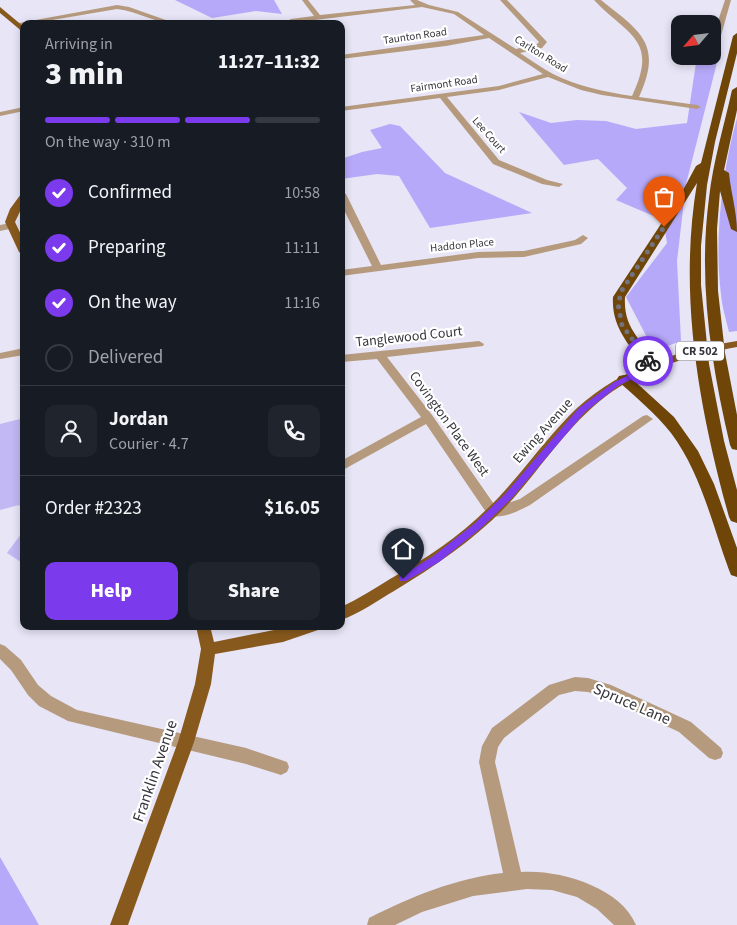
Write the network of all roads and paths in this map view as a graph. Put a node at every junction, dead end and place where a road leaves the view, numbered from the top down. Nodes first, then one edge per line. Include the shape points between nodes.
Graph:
1 (305, 0) edge
2 (413, 0) edge
3 (503, 0) edge
4 (597, 0) edge
5 (728, 0) edge
6 (420, 6) junction
7 (0, 8) edge
8 (318, 17) junction
9 (41, 20) edge
10 (162, 20) edge
11 (294, 20) edge
12 (20, 23) edge
13 (721, 23) edge
14 (17, 24) junction
15 (20, 27) edge
16 (491, 36) junction
17 (737, 36) edge
18 (514, 52) junction
19 (345, 57) edge
20 (550, 75) junction
21 (737, 90) edge
22 (442, 96) junction
23 (635, 97) junction
24 (697, 107) dead end
25 (345, 108) edge
26 (20, 110) edge
27 (0, 114) edge
28 (723, 153) junction
29 (708, 155) junction
30 (559, 184) dead end
31 (20, 202) edge
32 (345, 202) edge
33 (11, 226) junction
34 (0, 228) edge
35 (737, 229) edge
36 (583, 238) dead end
37 (20, 244) edge
38 (378, 268) junction
39 (345, 272) edge
40 (479, 344) dead end
41 (737, 344) edge
42 (20, 352) edge
43 (379, 354) junction
44 (0, 356) edge
45 (345, 358) edge
46 (652, 366) junction
47 (624, 379) junction
48 (428, 418) junction
49 (648, 419) dead end
50 (737, 444) edge
51 (345, 465) edge
52 (494, 512) junction
53 (737, 517) edge
54 (737, 570) edge
55 (345, 612) edge
56 (204, 630) edge
57 (301, 630) edge
58 (208, 649) junction
59 (0, 650) edge
60 (186, 742) junction
61 (715, 753) dead end
62 (281, 767) dead end
63 (514, 882) junction
64 (121, 925) edge
65 (376, 925) edge
66 (627, 925) edge

1 - 8 street
2 - 6 street
3 - 18 street via 543,42
4 - 23 street via 630,28 643,46 647,66
5 - 13 street
6 - 8 street, Carlton Road
6 - 16 street, Carlton Road via 456,13
7 - 14 main road
8 - 11 street, Carlton Road
9 - 10 street via 117,7
12 - 14 street
14 - 15 main road
16 - 18 street, Carlton Road
16 - 19 street, Taunton Road
17 - 29 highway
18 - 20 street, Carlton Road
20 - 22 street, Fairmont Road via 499,88
20 - 23 street, Carlton Road via 585,89
21 - 28 highway
22 - 25 street, Fairmont Road
22 - 30 street, Lee Court via 496,162 545,182
23 - 24 street, Carlton Road
26 - 27 street
28 - 35 highway via 726,193
28 - 50 highway via 714,197 711,292 719,356
29 - 46 highway via 619,297 622,325
29 - 53 highway via 696,245 700,341 716,435
31 - 33 main road via 11,216
32 - 38 street
33 - 34 street
33 - 37 main road
36 - 38 street, Haddon Place via 532,253 478,255
38 - 39 street, Haddon Place
40 - 43 street, Tanglewood Court
41 - 46 main road, Ewing Avenue / CR 502 via 692,353
42 - 44 street
43 - 45 street, Tanglewood Court
43 - 48 street, Covington Place West
46 - 47 main road, Ewing Avenue / CR 502
47 - 52 main road, Ewing Avenue / CR 502 via 598,396 574,418
47 - 54 highway via 662,414 688,446
48 - 51 street
48 - 52 street, Covington Place West
49 - 52 street, Ewing Avenue via 525,502
52 - 55 main road, Ewing Avenue / CR 502 via 436,559
56 - 58 main road, Franklin Avenue
57 - 58 main road
58 - 60 main road, Franklin Avenue via 204,684
59 - 60 street via 45,701 74,716
60 - 62 street
60 - 64 main road, Franklin Avenue
61 - 63 street, Spruce Lane via 685,727 599,688 575,684 554,690 498,733 487,752
63 - 65 street via 481,886 422,902
63 - 66 street via 557,882 575,887 604,903

